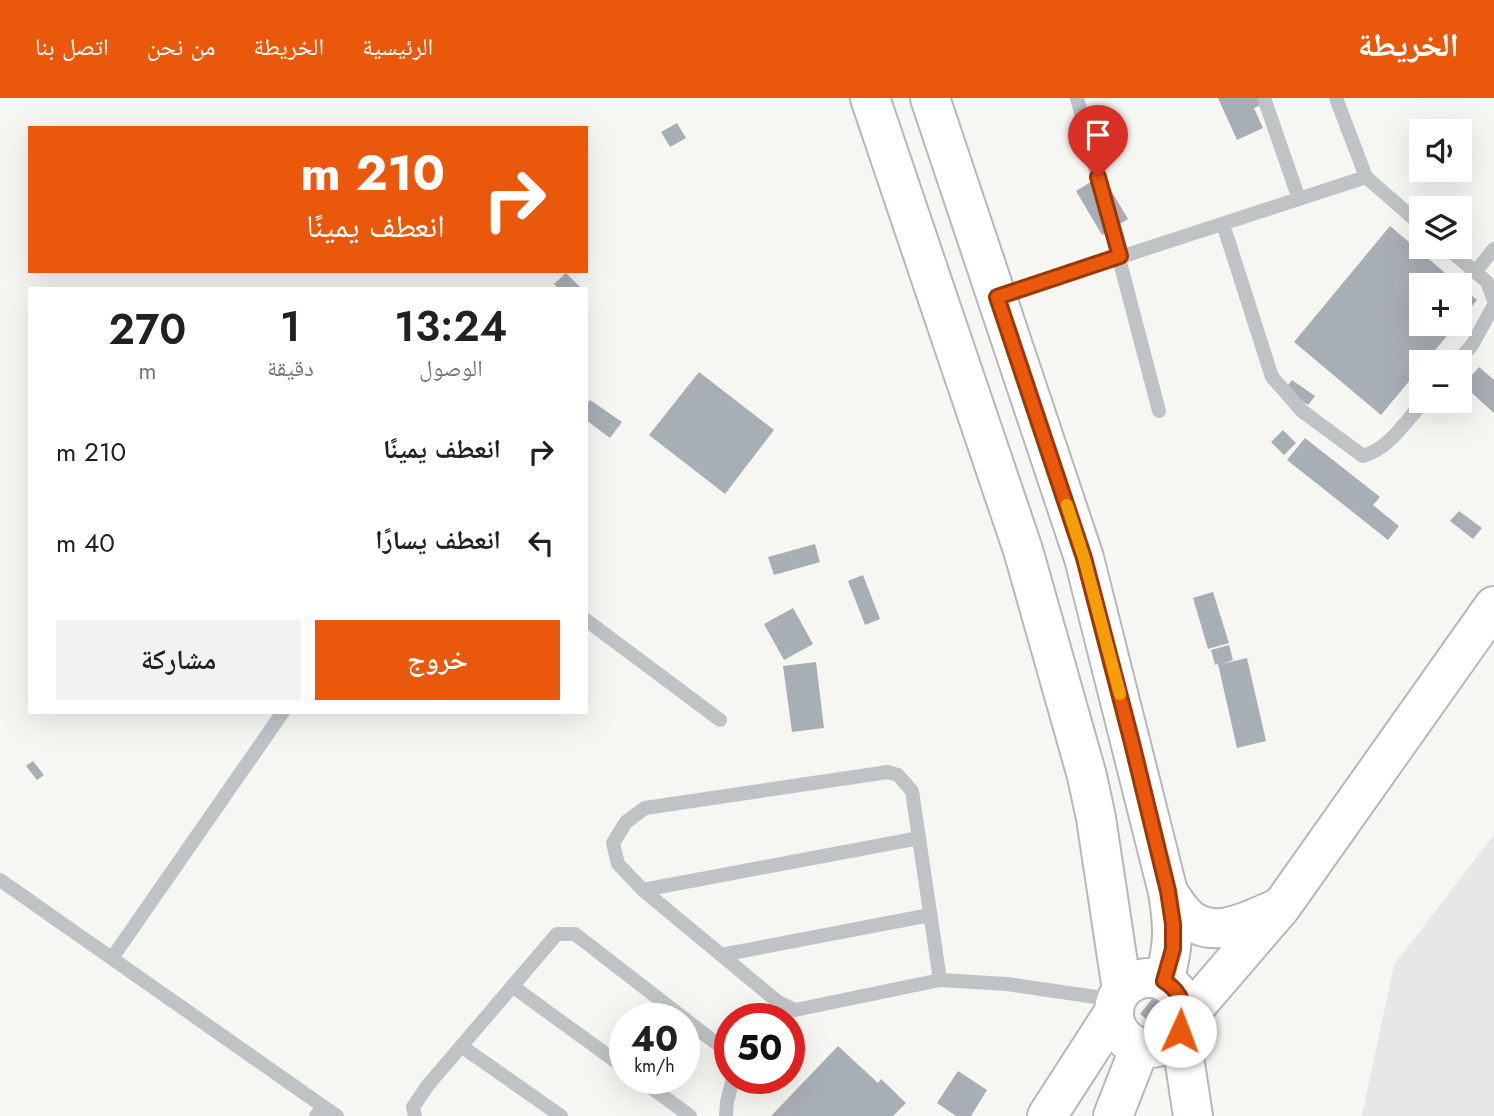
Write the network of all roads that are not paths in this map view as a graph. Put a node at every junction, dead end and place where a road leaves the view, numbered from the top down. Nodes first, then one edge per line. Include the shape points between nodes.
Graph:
1 (870, 98) edge
2 (930, 98) edge
3 (1077, 98) edge
4 (1264, 98) edge
5 (1336, 98) edge
6 (1366, 177) junction
7 (1299, 199) junction
8 (1409, 215) edge
9 (1223, 224) junction
10 (1494, 249) edge
11 (1120, 256) junction
12 (1460, 259) edge
13 (1475, 272) junction
14 (997, 297) junction
15 (1494, 302) edge
16 (1468, 350) edge
17 (1159, 411) dead end
18 (1414, 413) edge
19 (1494, 606) edge
20 (588, 621) edge
21 (282, 714) edge
22 (720, 720) dead end
23 (919, 838) junction
24 (0, 880) edge
25 (643, 890) junction
26 (1168, 891) junction
27 (1281, 906) junction
28 (930, 915) junction
29 (721, 955) junction
30 (112, 958) junction
31 (940, 980) junction
32 (513, 986) junction
33 (1117, 1001) junction
34 (1165, 1019) junction
35 (714, 1042) edge
36 (461, 1046) junction
37 (609, 1056) edge
38 (660, 1094) edge
39 (729, 1094) edge
40 (320, 1111) edge
41 (337, 1116) edge
42 (415, 1116) edge
43 (561, 1116) edge
44 (690, 1116) edge
45 (726, 1116) edge
46 (1047, 1116) edge
47 (1113, 1116) edge
48 (1143, 1116) edge
49 (1193, 1116) edge

1 - 33 main road via 1023,550 1087,776
2 - 14 main road
3 - 11 lane
4 - 7 lane
5 - 6 lane
6 - 7 lane
6 - 8 lane
7 - 9 lane
9 - 11 lane
9 - 18 lane via 1272,377 1302,411 1363,456 1387,444
10 - 13 lane
11 - 14 lane
11 - 17 lane
12 - 13 lane
13 - 15 lane via 1487,282
14 - 26 main road via 1084,558
15 - 16 lane
19 - 27 main road
20 - 22 lane
21 - 30 lane
23 - 25 lane
23 - 25 lane via 912,791 898,775 888,772 645,808 626,822 613,843 618,864
23 - 28 lane
24 - 30 lane
25 - 29 lane
26 - 27 main road via 1184,914 1210,929 1233,928
26 - 34 main road via 1173,949
27 - 34 main road via 1218,949
28 - 29 lane
28 - 31 lane
29 - 31 lane via 778,1002 795,1010
30 - 40 lane
31 - 33 lane via 1007,984
32 - 35 lane via 557,934 575,934
32 - 36 lane
32 - 37 lane
33 - 34 main road via 1115,1024 1129,1042
33 - 34 main road via 1130,983 1153,978
33 - 46 main road
34 - 47 main road
34 - 48 main road
34 - 49 main road
36 - 42 lane via 413,1107
36 - 43 lane
38 - 44 lane
39 - 45 lane
40 - 41 lane

